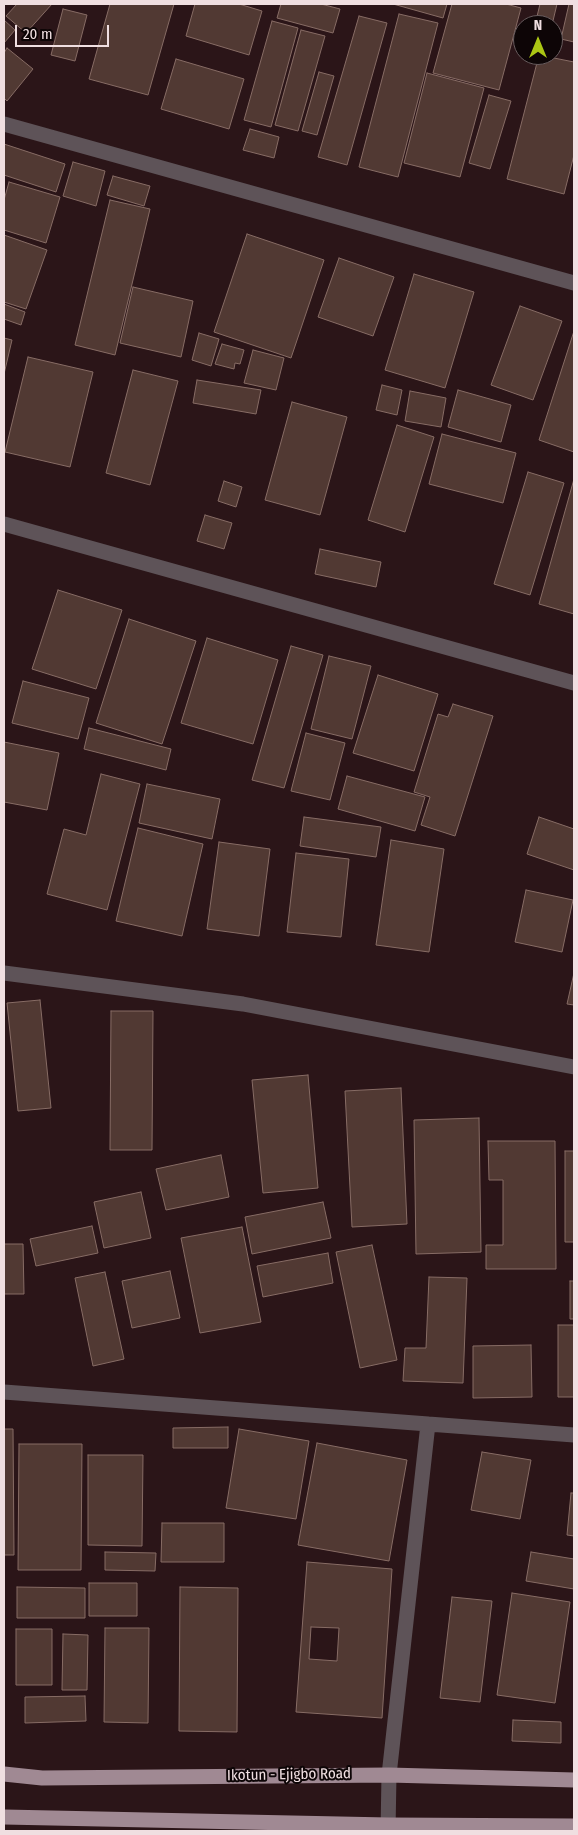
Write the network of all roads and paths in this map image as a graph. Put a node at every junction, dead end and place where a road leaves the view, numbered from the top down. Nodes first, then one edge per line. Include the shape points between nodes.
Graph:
1 (4, 124) edge
2 (574, 283) edge
3 (4, 524) edge
4 (574, 683) edge
5 (4, 973) edge
6 (574, 1067) edge
7 (4, 1392) edge
8 (428, 1424) junction
9 (574, 1435) edge
10 (4, 1774) edge
11 (389, 1775) junction
12 (574, 1780) edge
13 (4, 1817) edge
14 (574, 1826) edge
15 (234, 1827) edge
16 (388, 1828) edge

1 - 2 street
3 - 4 street
5 - 6 street via 243,1004
7 - 8 street
8 - 9 street
8 - 11 street
10 - 11 main road, Ikotun - Ejigbo Road via 42,1778
11 - 12 main road, Ikotun - Ejigbo Road
11 - 16 street
13 - 15 main road
14 - 16 main road
15 - 16 main road

